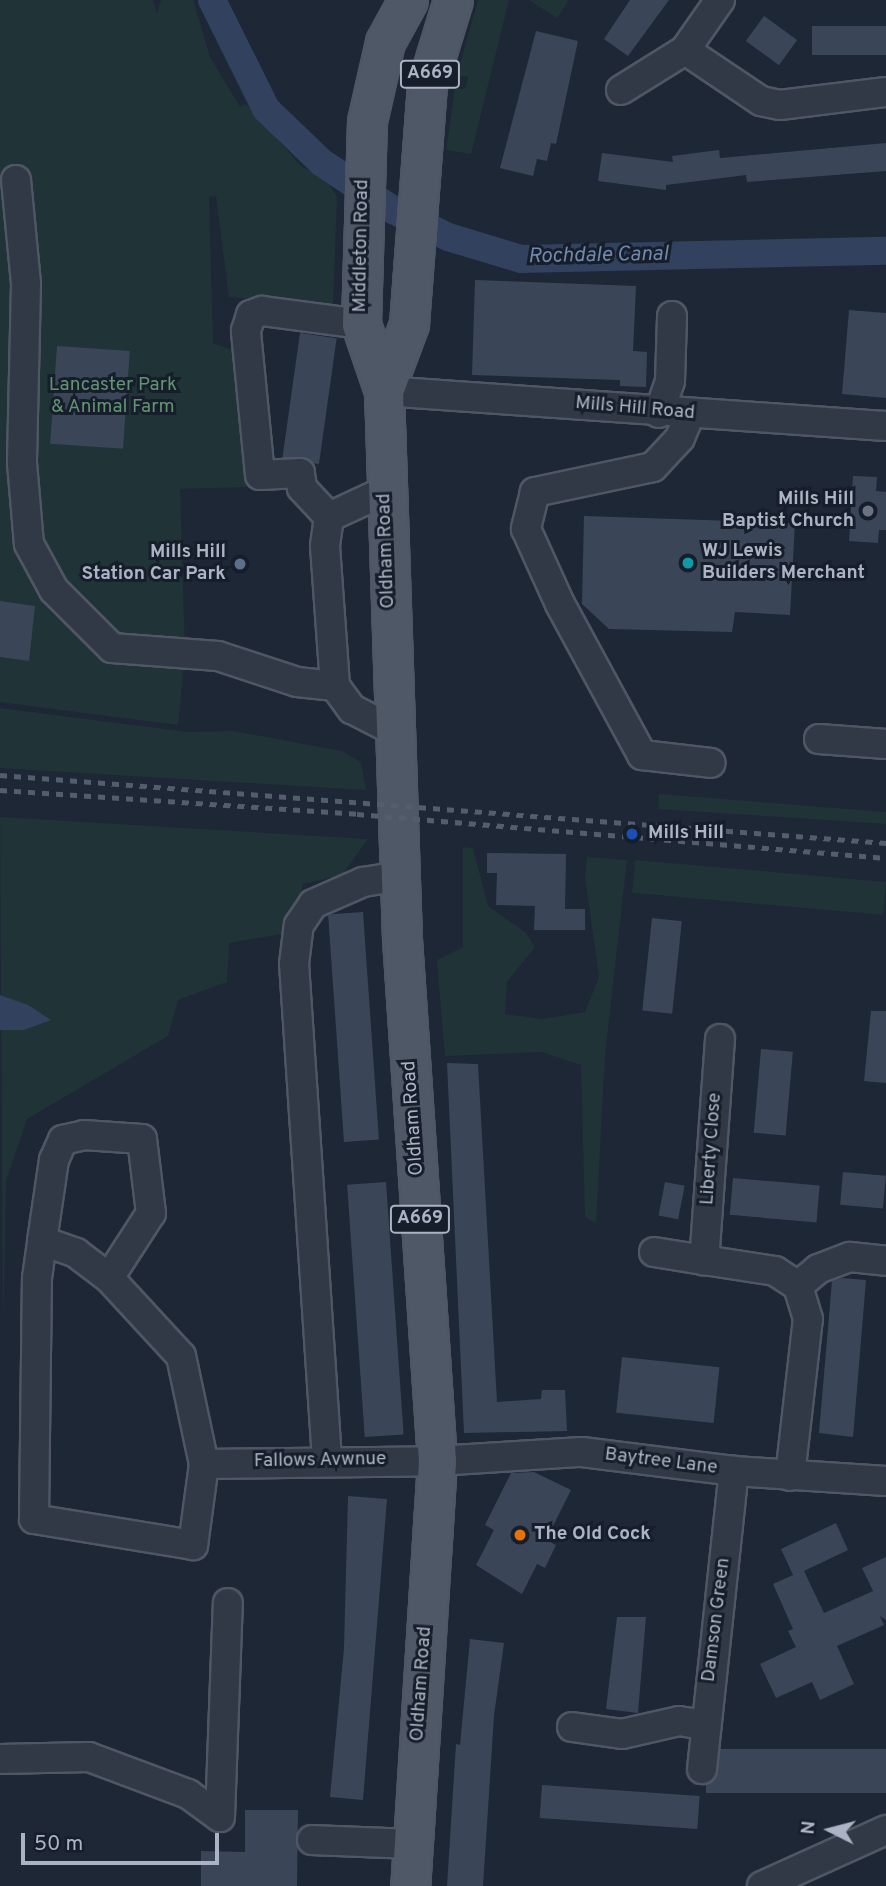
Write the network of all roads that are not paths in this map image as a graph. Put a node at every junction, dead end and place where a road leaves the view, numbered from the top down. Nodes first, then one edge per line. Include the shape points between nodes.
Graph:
1 (720, 0) edge
2 (405, 1) edge
3 (447, 13) edge
4 (685, 50) junction
5 (621, 90) dead end
6 (886, 92) edge
7 (16, 180) dead end
8 (672, 316) dead end
9 (361, 324) junction
10 (384, 391) junction
11 (659, 413) junction
12 (690, 414) junction
13 (886, 426) edge
14 (385, 491) junction
15 (329, 517) junction
16 (335, 686) junction
17 (393, 730) junction
18 (819, 739) dead end
19 (886, 744) edge
20 (710, 763) dead end
21 (399, 876) junction
22 (719, 1039) dead end
23 (42, 1241) junction
24 (654, 1252) dead end
25 (704, 1260) junction
26 (886, 1261) edge
27 (109, 1278) junction
28 (798, 1286) junction
29 (327, 1460) junction
30 (436, 1461) junction
31 (204, 1464) junction
32 (734, 1471) junction
33 (790, 1476) junction
34 (886, 1481) edge
35 (228, 1603) dead end
36 (705, 1726) junction
37 (572, 1727) dead end
38 (0, 1759) edge
39 (702, 1769) dead end
40 (886, 1830) edge
41 (312, 1840) dead end
42 (412, 1844) junction
43 (410, 1886) edge
44 (762, 1886) edge

1 - 4 street
2 - 3 main road
2 - 9 main road, Middleton Road / A669 via 384,42 367,121
3 - 10 main road, A669 via 427,85 419,150 409,324
4 - 5 street
4 - 6 street via 761,101 780,105
7 - 16 street via 26,284 22,463 29,544 54,590 112,648 218,656 297,682
8 - 11 street via 670,381
9 - 10 main road, Middleton Road / A669
9 - 15 street via 262,311 251,315 246,331 260,475 299,473 302,488
10 - 11 street, Mills Hill Road
10 - 14 main road, Oldham Road / A669
11 - 12 street, Mills Hill Road
12 - 13 street, Mills Hill Road
12 - 20 street via 680,438 653,467 535,492 526,529 560,604 642,755
14 - 15 street
14 - 17 main road, Oldham Road / A669
15 - 16 street via 326,546
16 - 17 street via 352,709
17 - 21 main road, Oldham Road / A669
18 - 19 street
21 - 29 street via 363,882 313,904 299,925 294,964
21 - 30 main road, Oldham Road / A669
22 - 25 street, Liberty Close
23 - 27 street via 76,1253
23 - 27 street via 54,1160 63,1140 84,1135 142,1139 151,1213
23 - 31 street via 37,1278 34,1519 193,1545
24 - 25 street
25 - 28 street via 775,1271
26 - 28 street via 850,1257 818,1269
27 - 31 street via 181,1356
28 - 33 street via 808,1319
29 - 30 street, Fallows Avwnue
29 - 31 street, Fallows Avwnue
30 - 32 street, Baytree Lane via 582,1452
30 - 42 main road, Oldham Road / A669
32 - 33 street, Baytree Lane
32 - 36 street, Damson Green
33 - 34 street, Baytree Lane
35 - 38 street via 220,1816 188,1794 89,1757
36 - 37 street via 679,1721 622,1734
36 - 39 street, Damson Green
40 - 44 street
41 - 42 street
42 - 43 main road, Oldham Road / A669

